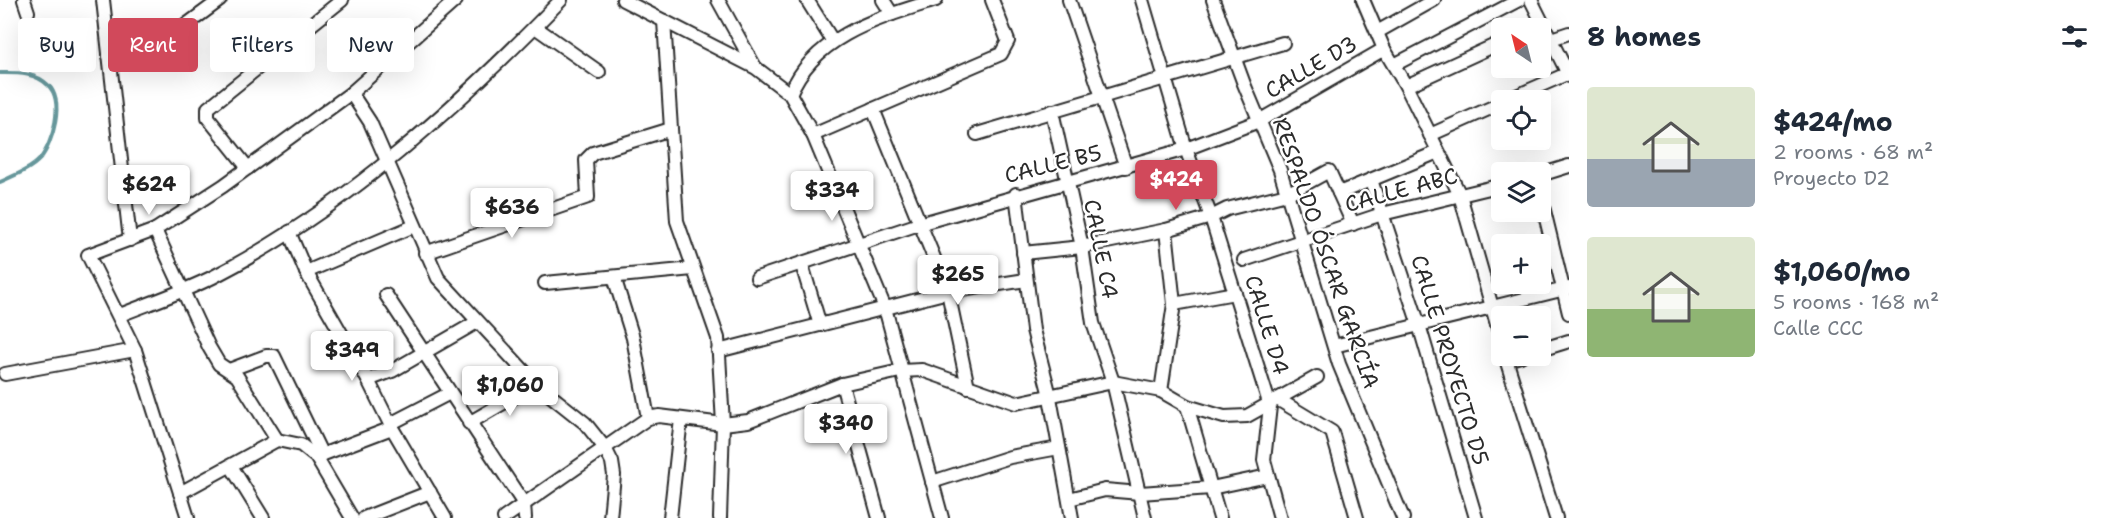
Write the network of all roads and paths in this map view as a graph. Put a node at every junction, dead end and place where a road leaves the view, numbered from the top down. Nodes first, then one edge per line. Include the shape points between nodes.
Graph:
1 (103, 0) edge
2 (220, 0) edge
3 (342, 0) edge
4 (456, 0) edge
5 (561, 0) edge
6 (622, 0) edge
7 (718, 0) edge
8 (807, 0) edge
9 (884, 0) edge
10 (936, 0) edge
11 (992, 0) edge
12 (1069, 0) edge
13 (1142, 0) edge
14 (1213, 0) edge
15 (1363, 0) edge
16 (1434, 0) edge
17 (1518, 0) edge
18 (1531, 0) edge
19 (892, 14) junction
20 (196, 18) edge
21 (1536, 18) edge
22 (664, 21) junction
23 (535, 27) junction
24 (1378, 31) junction
25 (1569, 33) edge
26 (1551, 39) joint
27 (832, 40) junction
28 (1283, 43) dead end
29 (108, 47) edge
30 (1491, 47) edge
31 (1384, 49) junction
32 (1234, 57) junction
33 (1394, 65) junction
34 (756, 68) junction
35 (111, 72) edge
36 (599, 72) dead end
37 (1569, 74) edge
38 (1165, 79) junction
39 (1406, 86) junction
40 (1531, 90) edge
41 (351, 93) junction
42 (790, 94) junction
43 (1102, 96) junction
44 (1491, 108) edge
45 (873, 109) junction
46 (1052, 111) junction
47 (1259, 121) junction
48 (671, 129) junction
49 (977, 134) dead end
50 (813, 135) junction
51 (1430, 135) junction
52 (1186, 149) junction
53 (1438, 152) junction
54 (388, 163) junction
55 (1126, 166) junction
56 (1569, 166) edge
57 (248, 168) junction
58 (1551, 172) edge
59 (1371, 180) junction
60 (1067, 183) junction
61 (1491, 188) edge
62 (1339, 193) junction
63 (1016, 194) junction
64 (1287, 194) junction
65 (1460, 195) junction
66 (1382, 214) junction
67 (1211, 217) junction
68 (1548, 222) edge
69 (922, 223) junction
70 (1353, 224) junction
71 (414, 226) junction
72 (155, 230) junction
73 (1166, 230) junction
74 (289, 232) junction
75 (130, 240) junction
76 (1301, 241) junction
77 (858, 245) junction
78 (1082, 247) junction
79 (1023, 252) junction
80 (425, 253) junction
81 (1244, 260) dead end
82 (802, 265) junction
83 (693, 269) junction
84 (306, 272) junction
85 (614, 277) junction
86 (757, 278) dead end
87 (1026, 280) junction
88 (545, 284) dead end
89 (183, 289) junction
90 (1566, 289) edge
91 (948, 292) junction
92 (1235, 292) junction
93 (386, 295) dead end
94 (1174, 304) junction
95 (1491, 306) edge
96 (1500, 306) edge
97 (885, 308) junction
98 (1491, 308) edge
99 (1569, 313) edge
100 (120, 315) junction
101 (477, 322) junction
102 (820, 325) junction
103 (1419, 325) junction
104 (1569, 341) edge
105 (1334, 346) junction
106 (1551, 347) edge
107 (135, 350) junction
108 (718, 351) junction
109 (424, 353) junction
110 (1508, 366) edge
111 (229, 370) junction
112 (900, 371) junction
113 (5, 374) dead end
114 (1317, 377) dead end
115 (368, 380) junction
116 (1113, 381) junction
117 (536, 384) junction
118 (842, 384) junction
119 (968, 387) junction
120 (1161, 392) junction
121 (450, 393) junction
122 (1050, 397) junction
123 (1275, 403) junction
124 (1187, 406) junction
125 (648, 418) junction
126 (681, 418) junction
127 (469, 423) junction
128 (723, 424) junction
129 (391, 426) junction
130 (277, 440) junction
131 (605, 448) junction
132 (1059, 448) junction
133 (319, 456) junction
134 (231, 466) junction
135 (1268, 476) junction
136 (932, 482) junction
137 (1211, 488) junction
138 (430, 492) junction
139 (180, 493) junction
140 (1140, 493) junction
141 (1069, 499) junction
142 (524, 504) junction
143 (188, 518) edge
144 (263, 518) edge
145 (352, 518) edge
146 (364, 518) edge
147 (445, 518) edge
148 (504, 518) edge
149 (525, 518) edge
150 (610, 518) edge
151 (670, 518) edge
152 (720, 518) edge
153 (879, 518) edge
154 (942, 518) edge
155 (1072, 518) edge
156 (1145, 518) edge
157 (1220, 518) edge
158 (1280, 518) edge
159 (1357, 518) edge
160 (1403, 518) edge
161 (1476, 518) edge
162 (1556, 518) edge

1 - 29 street
2 - 20 street
3 - 57 street via 208,108 208,118
4 - 41 street
5 - 23 street
6 - 22 street
7 - 34 street
8 - 27 street
9 - 19 street
10 - 19 street
11 - 45 street via 1008,41 1001,54
12 - 43 street
13 - 38 street, CALLE D4
14 - 32 street, RESPALDO ÓSCAR GARCÍA
15 - 24 street
16 - 24 street
17 - 33 street
18 - 21 street
19 - 27 street
22 - 34 street
22 - 48 street
23 - 36 street
23 - 54 street
24 - 31 street
25 - 26 street
26 - 37 street
27 - 42 street via 798,75
28 - 32 street
30 - 39 street
31 - 33 street
31 - 47 street, CALLE D3
32 - 38 street
32 - 47 street, RESPALDO ÓSCAR GARCÍA
33 - 39 street
34 - 42 street
35 - 75 street
37 - 40 street
38 - 43 street
38 - 52 street, CALLE D4
39 - 51 street
41 - 54 street via 370,122
41 - 57 street
42 - 50 street
43 - 46 street
43 - 55 street
44 - 51 street
45 - 50 street
45 - 69 street
46 - 49 street
46 - 60 street, CALLE C4
47 - 52 street, CALLE B5
47 - 64 street, RESPALDO ÓSCAR GARCÍA
48 - 80 street via 593,153 586,160 588,197
48 - 83 street via 677,221
50 - 77 street
51 - 53 street
52 - 55 street, CALLE B5
52 - 67 street, CALLE D4
53 - 59 street
53 - 65 street
54 - 71 street
54 - 74 street
55 - 60 street, CALLE B5
56 - 58 street
57 - 72 street
59 - 62 street
59 - 66 street, CALLE PROYECTO D5
60 - 63 street, CALLE B5
60 - 78 street, CALLE C4
61 - 65 street, CALLE ABC
62 - 64 street via 1329,171
62 - 70 street
63 - 69 street, CALLE B5
63 - 79 street
64 - 67 street via 1227,209
64 - 76 street, RESPALDO ÓSCAR GARCÍA
65 - 66 street, CALLE ABC
65 - 95 street
66 - 70 street, CALLE ABC
66 - 103 street, CALLE PROYECTO D5
67 - 73 street
67 - 92 street, CALLE D4
68 - 90 street
69 - 77 street, CALLE B5
69 - 91 street
70 - 76 street, CALLE ABC
71 - 80 street
71 - 84 street
72 - 75 street
72 - 89 street
73 - 78 street
73 - 94 street
74 - 84 street
74 - 89 street via 212,278
75 - 100 street via 88,255
76 - 81 street, CALLE ABC
76 - 105 street, RESPALDO ÓSCAR GARCÍA
77 - 82 street, CALLE B5
77 - 97 street
78 - 79 street
78 - 116 street, CALLE C4 via 1093,322
79 - 87 street
80 - 101 street via 438,278
82 - 86 street, CALLE B5
82 - 102 street
83 - 85 street
83 - 108 street via 709,309
84 - 115 street
85 - 88 street
85 - 125 street via 633,338
87 - 91 street
87 - 122 street via 1033,330
89 - 100 street
89 - 111 street via 209,347 219,364
90 - 96 street
90 - 99 street
91 - 97 street
91 - 119 street
92 - 94 street
92 - 123 street, CALLE D4
93 - 109 street
94 - 120 street
97 - 102 street
97 - 112 street
98 - 103 street
100 - 107 street
101 - 109 street
101 - 117 street
102 - 108 street
103 - 105 street
103 - 161 street, CALLE PROYECTO D5
104 - 106 street
105 - 160 street, RESPALDO ÓSCAR GARCÍA
107 - 113 street
107 - 139 street
108 - 128 street
109 - 115 street
109 - 121 street
110 - 162 street
111 - 130 street via 237,376
111 - 133 street via 274,356
112 - 118 street
112 - 119 street via 922,370
112 - 136 street
114 - 123 street
115 - 129 street
116 - 120 street
116 - 122 street
116 - 140 street
117 - 127 street
117 - 131 street via 585,423
118 - 128 street via 748,421
118 - 153 street
119 - 122 street via 1016,403
120 - 124 street
121 - 127 street
121 - 129 street
122 - 132 street
123 - 124 street via 1248,416 1224,417
123 - 135 street, CALLE D4 via 1264,460
123 - 159 street via 1332,432
124 - 137 street
125 - 126 street
125 - 131 street
126 - 128 street
126 - 151 street
127 - 142 street
128 - 152 street
129 - 133 street
129 - 138 street
130 - 133 street via 301,445
130 - 134 street
131 - 142 street
131 - 150 street via 614,475
132 - 136 street via 1010,457
132 - 141 street
133 - 145 street
134 - 139 street
134 - 144 street
135 - 137 street
135 - 158 street, CALLE D4
136 - 154 street
137 - 140 street
137 - 157 street
138 - 146 street
138 - 147 street
139 - 143 street
140 - 141 street via 1105,490
140 - 156 street
141 - 155 street
142 - 148 street
142 - 149 street

